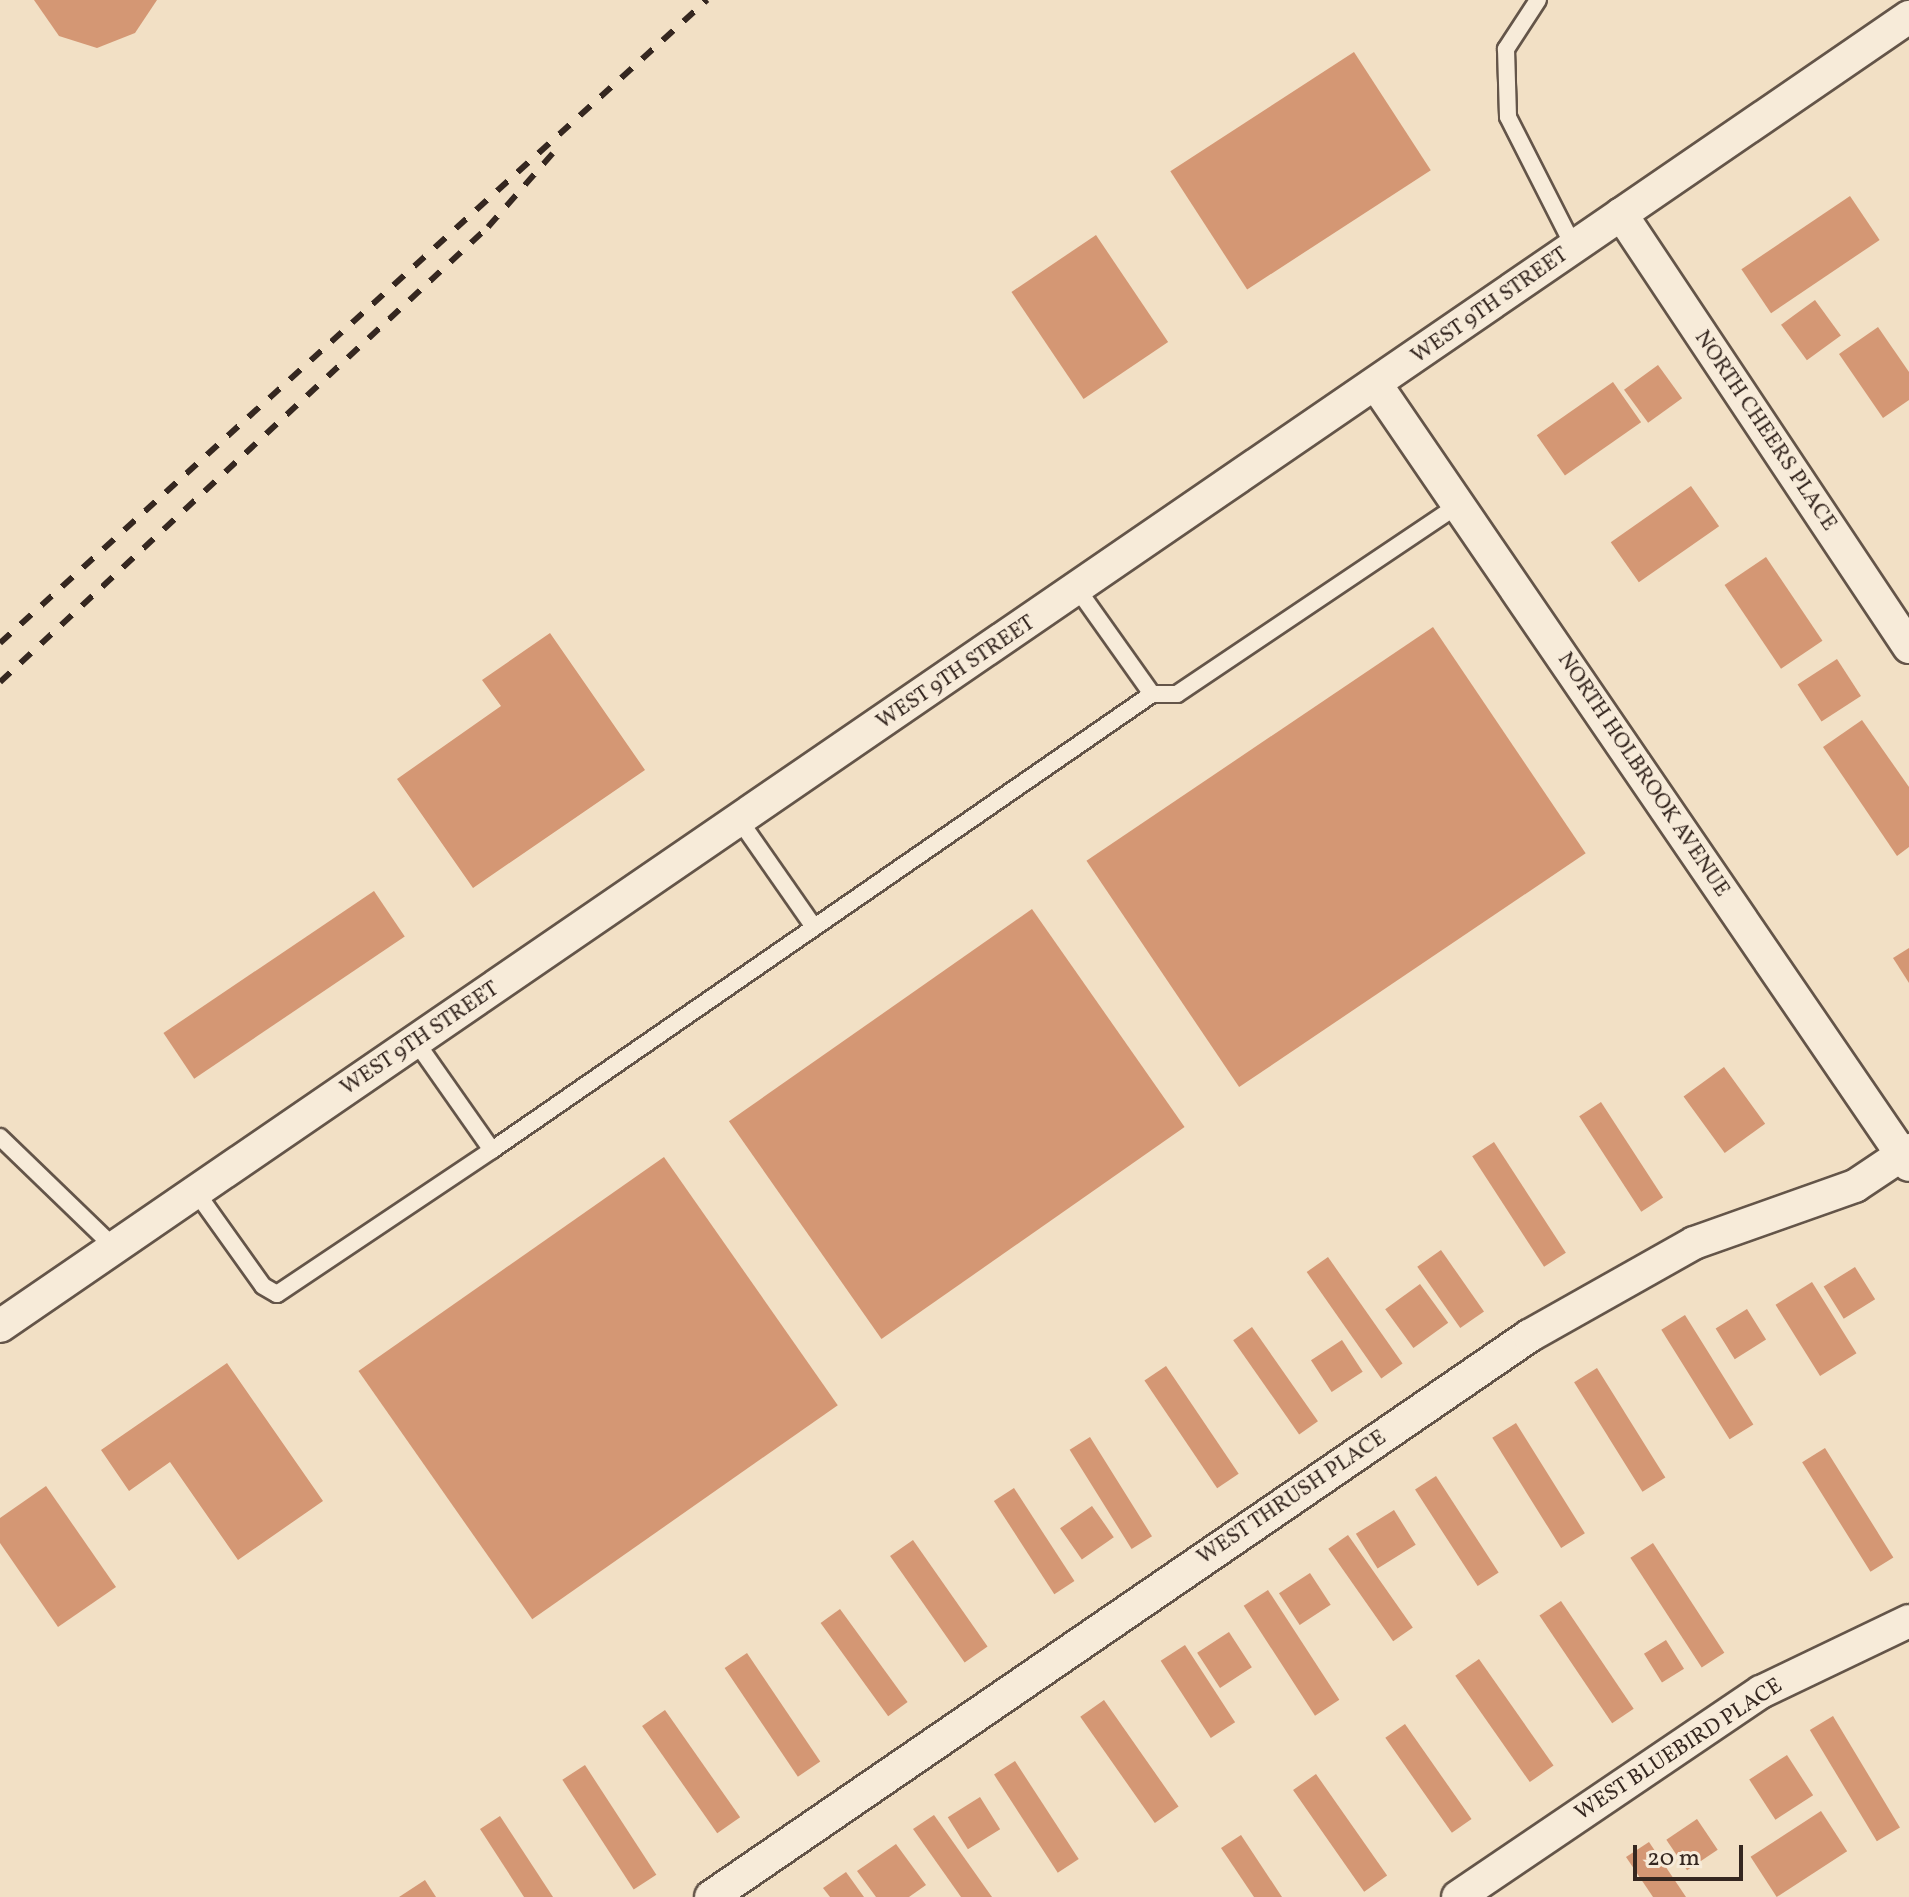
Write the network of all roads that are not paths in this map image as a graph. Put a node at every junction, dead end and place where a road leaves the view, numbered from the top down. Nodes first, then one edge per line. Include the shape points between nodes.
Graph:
1 (1538, 0) edge
2 (1909, 17) edge
3 (1621, 214) junction
4 (1574, 247) junction
5 (1377, 386) junction
6 (1458, 505) junction
7 (1078, 590) junction
8 (1909, 647) edge
9 (1152, 694) junction
10 (740, 821) junction
11 (814, 927) junction
12 (416, 1042) junction
13 (0, 1137) edge
14 (492, 1150) junction
15 (1907, 1157) edge
16 (196, 1192) junction
17 (115, 1248) junction
18 (0, 1326) edge
19 (1909, 1621) edge
20 (711, 1897) edge
21 (1458, 1897) edge

1 - 4 lane via 1506,49 1508,117
2 - 3 street, WEST 9TH STREET
3 - 4 street, WEST 9TH STREET
3 - 8 street, NORTH CHEERS PLACE
4 - 5 street, WEST 9TH STREET
5 - 6 street, NORTH HOLBROOK AVENUE
5 - 7 street, WEST 9TH STREET
6 - 9 lane via 1177,694
6 - 15 street, NORTH HOLBROOK AVENUE
7 - 9 lane
7 - 10 street, WEST 9TH STREET
9 - 11 lane
10 - 11 lane
10 - 12 street, WEST 9TH STREET
11 - 14 lane
12 - 14 lane
12 - 16 street, WEST 9TH STREET
13 - 17 lane
14 - 16 lane via 277,1294 263,1286
15 - 20 street, WEST THRUSH PLACE via 1855,1186 1694,1243 1529,1336
16 - 17 street, WEST 9TH STREET
17 - 18 street, WEST 9TH STREET
19 - 21 street, WEST BLUEBIRD PLACE via 1761,1692

